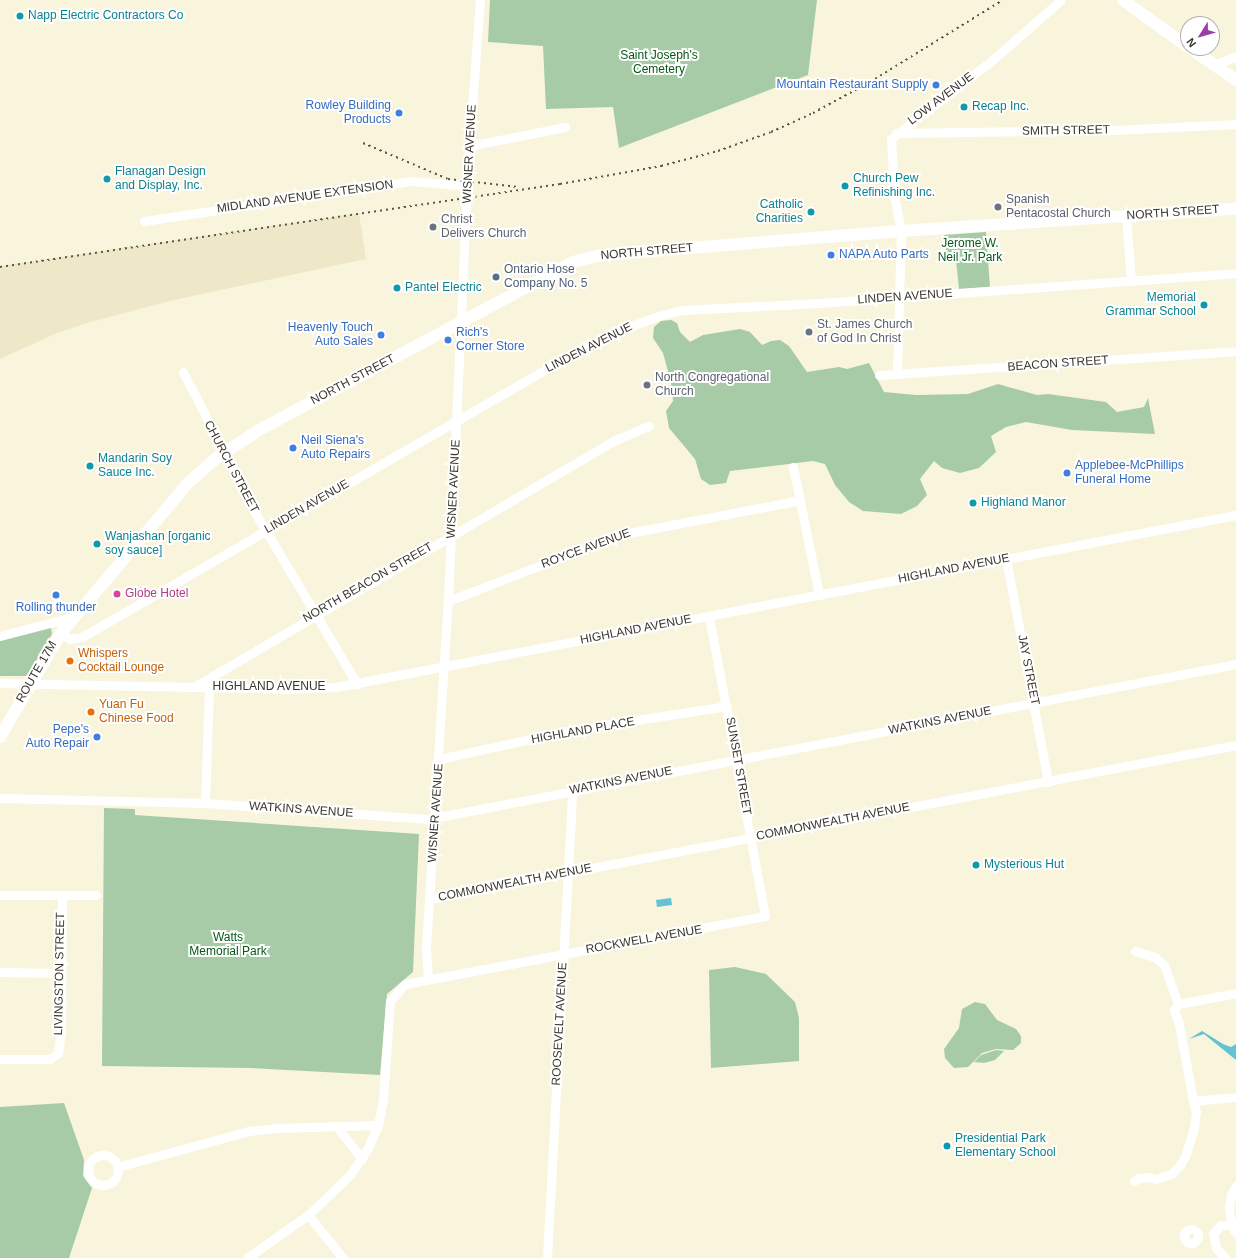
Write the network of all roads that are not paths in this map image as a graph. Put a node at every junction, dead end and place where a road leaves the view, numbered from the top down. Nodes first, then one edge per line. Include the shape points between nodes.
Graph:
1 (480, 0) edge
2 (1061, 0) edge
3 (1123, 0) edge
4 (1180, 41) edge
5 (1202, 56) edge
6 (1236, 56) edge
7 (1214, 65) junction
8 (1236, 80) edge
9 (1236, 124) edge
10 (565, 127) dead end
11 (896, 133) junction
12 (469, 146) junction
13 (468, 186) junction
14 (1236, 209) edge
15 (1126, 217) junction
16 (144, 221) dead end
17 (900, 231) junction
18 (1236, 273) edge
19 (1131, 280) junction
20 (897, 298) junction
21 (460, 322) junction
22 (1236, 351) edge
23 (183, 372) dead end
24 (897, 374) junction
25 (879, 375) dead end
26 (458, 420) junction
27 (649, 426) dead end
28 (223, 453) junction
29 (793, 466) dead end
30 (800, 500) junction
31 (1236, 515) edge
32 (267, 531) junction
33 (452, 535) junction
34 (1006, 559) junction
35 (819, 595) junction
36 (448, 601) junction
37 (316, 613) junction
38 (76, 614) junction
39 (709, 616) junction
40 (61, 633) junction
41 (0, 636) edge
42 (1236, 664) edge
43 (444, 667) junction
44 (0, 683) edge
45 (31, 683) junction
46 (357, 684) junction
47 (194, 687) junction
48 (209, 687) junction
49 (1034, 703) junction
50 (727, 706) junction
51 (0, 737) edge
52 (1236, 745) edge
53 (439, 759) junction
54 (737, 759) junction
55 (1048, 782) junction
56 (572, 790) junction
57 (0, 798) edge
58 (205, 803) junction
59 (436, 816) junction
60 (751, 838) junction
61 (568, 874) junction
62 (0, 895) edge
63 (96, 895) dead end
64 (62, 896) junction
65 (430, 899) junction
66 (765, 916) joint
67 (1135, 951) dead end
68 (564, 955) junction
69 (0, 972) edge
70 (60, 973) junction
71 (428, 978) junction
72 (1236, 993) edge
73 (1178, 1004) junction
74 (0, 1059) edge
75 (1236, 1097) edge
76 (1193, 1101) junction
77 (378, 1125) junction
78 (337, 1127) junction
79 (362, 1158) junction
80 (118, 1167) dead end
81 (1134, 1182) dead end
82 (1236, 1186) edge
83 (308, 1215) junction
84 (1234, 1228) edge
85 (1214, 1231) junction
86 (1197, 1234) dead end
87 (247, 1258) edge
88 (343, 1258) edge
89 (547, 1258) edge
90 (1225, 1258) edge

1 - 12 street, WISNER AVENUE
2 - 11 street, LOW AVENUE via 990,62
3 - 4 main road
5 - 7 main road
6 - 7 street
7 - 8 main road
9 - 11 street, SMITH STREET via 1114,130
10 - 12 street
11 - 17 street, LOW AVENUE via 891,139 890,147
12 - 13 street, WISNER AVENUE
13 - 16 street, MIDLAND AVENUE EXTENSION via 412,181
13 - 21 street, WISNER AVENUE
14 - 15 main road, NORTH STREET
15 - 17 main road, NORTH STREET
15 - 19 street
17 - 20 street, LOW AVENUE via 900,291
17 - 21 main road, NORTH STREET via 590,257 573,262
18 - 19 street, LINDEN AVENUE
19 - 20 street, LINDEN AVENUE
20 - 24 street, LOW AVENUE
20 - 26 street, LINDEN AVENUE via 682,310 658,316 620,330 579,350
21 - 26 street, WISNER AVENUE
21 - 28 main road, NORTH STREET via 259,430
22 - 24 street, BEACON STREET
23 - 28 street, CHURCH STREET
24 - 25 street, BEACON STREET
26 - 32 street, LINDEN AVENUE
26 - 33 street, WISNER AVENUE
27 - 33 street, NORTH BEACON STREET via 612,441
28 - 32 street, CHURCH STREET
28 - 38 main road, NORTH STREET via 189,482
29 - 30 street
30 - 35 street
30 - 36 street, ROYCE AVENUE via 619,535
31 - 34 street, HIGHLAND AVENUE
32 - 37 street, CHURCH STREET
32 - 40 street, LINDEN AVENUE via 78,639
33 - 36 street, WISNER AVENUE
33 - 37 street, NORTH BEACON STREET
34 - 35 street, HIGHLAND AVENUE
34 - 49 street, JAY STREET
35 - 39 street, HIGHLAND AVENUE
36 - 43 street, WISNER AVENUE
37 - 46 street, CHURCH STREET
37 - 47 street, NORTH BEACON STREET
38 - 40 main road, ROUTE 17M
38 - 41 street
39 - 43 street, HIGHLAND AVENUE
39 - 50 street, SUNSET STREET
40 - 45 main road, ROUTE 17M
42 - 49 street, WATKINS AVENUE
43 - 46 street, HIGHLAND AVENUE
43 - 53 street, WISNER AVENUE
44 - 45 street, HIGHLAND AVENUE
45 - 47 street, HIGHLAND AVENUE
45 - 51 main road, ROUTE 17M
46 - 48 street, HIGHLAND AVENUE via 316,689
47 - 48 street, HIGHLAND AVENUE
48 - 58 street
49 - 54 street, WATKINS AVENUE
49 - 55 street, JAY STREET
50 - 53 street, HIGHLAND PLACE via 572,730
50 - 54 street, SUNSET STREET
52 - 55 street, COMMONWEALTH AVENUE
53 - 59 street, WISNER AVENUE
54 - 56 street, WATKINS AVENUE
54 - 60 street, SUNSET STREET
55 - 60 street, COMMONWEALTH AVENUE
56 - 59 street, WATKINS AVENUE
56 - 61 street, ROOSEVELT AVENUE
57 - 58 street, WATKINS AVENUE
58 - 59 street, WATKINS AVENUE via 428,819
59 - 65 street, WISNER AVENUE
60 - 61 street, COMMONWEALTH AVENUE
60 - 66 street, SUNSET STREET
61 - 65 street, COMMONWEALTH AVENUE
61 - 68 street, ROOSEVELT AVENUE
62 - 64 street
63 - 64 street
64 - 70 street, LIVINGSTON STREET
65 - 71 street, WISNER AVENUE via 426,948
66 - 68 street, ROCKWELL AVENUE
67 - 73 street via 1155,957 1164,965
68 - 71 street, ROCKWELL AVENUE
68 - 89 street, ROOSEVELT AVENUE
69 - 70 street
70 - 74 street, LIVINGSTON STREET via 61,1032 58,1053 50,1060
71 - 77 street, ROCKWELL AVENUE via 405,984 390,1001 383,1100
72 - 73 street
73 - 76 street via 1174,1010 1179,1024
75 - 76 street
76 - 81 street via 1196,1112 1194,1128 1180,1165 1171,1174 1156,1179 1138,1178
77 - 78 street
77 - 79 street, ROCKWELL AVENUE
78 - 79 street
78 - 80 street via 276,1128 249,1132
79 - 83 street, ROCKWELL AVENUE via 335,1191
82 - 84 street via 1231,1195 1229,1208
83 - 87 street, ROCKWELL AVENUE
83 - 88 street
84 - 85 street via 1221,1225
85 - 86 street
85 - 90 street via 1216,1248

